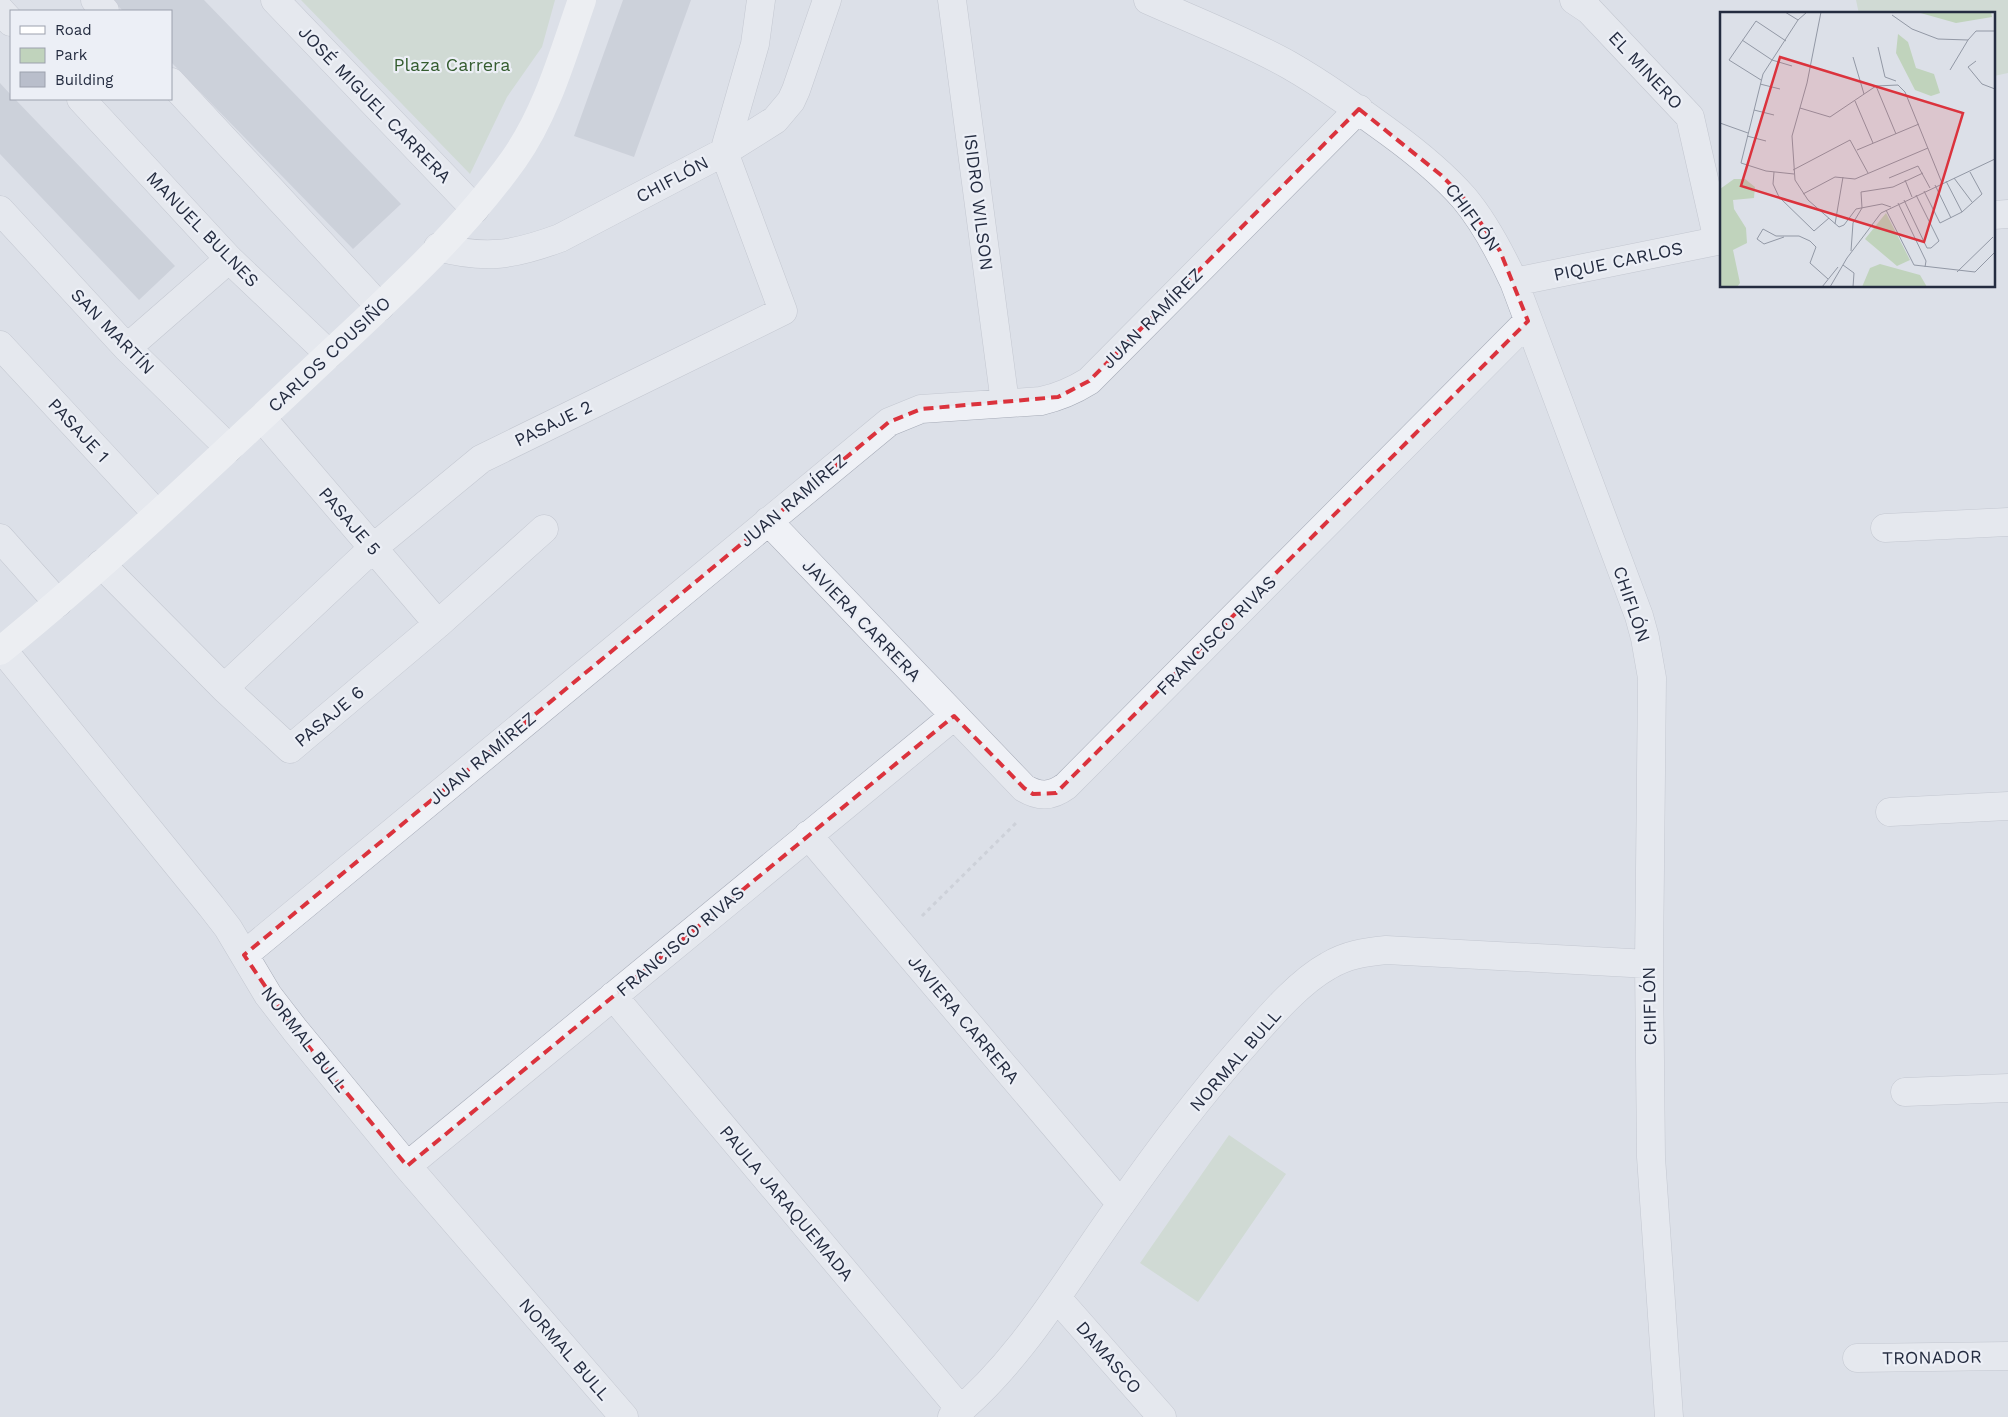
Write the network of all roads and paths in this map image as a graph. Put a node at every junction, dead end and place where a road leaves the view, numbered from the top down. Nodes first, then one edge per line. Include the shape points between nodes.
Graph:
1 (95, 0) edge
2 (275, 0) edge
3 (582, 0) edge
4 (761, 0) edge
5 (827, 0) edge
6 (952, 0) edge
7 (1148, 0) edge
8 (1574, 0) edge
9 (0, 10) edge
10 (104, 10) edge
11 (10, 21) edge
12 (172, 83) edge
13 (82, 100) edge
14 (1358, 109) junction
15 (724, 152) junction
16 (475, 209) junction
17 (0, 210) edge
18 (1720, 240) edge
19 (438, 247) junction
20 (229, 259) junction
21 (1514, 282) junction
22 (380, 307) junction
23 (1528, 321) junction
24 (0, 345) edge
25 (127, 348) junction
26 (329, 354) junction
27 (1005, 403) junction
28 (262, 418) junction
29 (229, 448) junction
30 (157, 514) junction
31 (768, 521) junction
32 (2008, 522) edge
33 (1885, 528) dead end
34 (544, 529) dead end
35 (0, 538) edge
36 (373, 548) junction
37 (101, 564) junction
38 (58, 603) junction
39 (438, 624) junction
40 (1, 650) edge
41 (224, 688) junction
42 (954, 716) junction
43 (1044, 795) junction
44 (2008, 806) edge
45 (1890, 812) dead end
46 (808, 835) junction
47 (898, 940) junction
48 (244, 955) junction
49 (1649, 964) junction
50 (613, 996) junction
51 (2008, 1088) edge
52 (1905, 1092) dead end
53 (407, 1166) junction
54 (1121, 1204) junction
55 (1057, 1298) junction
56 (2008, 1356) edge
57 (1857, 1358) dead end
58 (957, 1413) edge
59 (624, 1417) edge
60 (1162, 1417) edge
61 (1669, 1417) edge

1 - 10 street
2 - 16 street, JOSÉ MIGUEL CARRERA
3 - 16 main road, CARLOS COUSIÑO via 546,100 531,131
4 - 15 street via 755,44
5 - 15 street, CHIFLÓN via 791,101 776,120
6 - 27 street, ISIDRO WILSON
7 - 14 street, CHIFLÓN via 1288,65
8 - 18 street, EL MINERO via 1589,10 1690,117
9 - 11 street
12 - 22 street
13 - 20 street, MANUEL BULNES
14 - 21 street, CHIFLÓN via 1414,152 1463,197 1500,251
14 - 27 street, JUAN RAMÍREZ via 1089,381 1058,397
15 - 19 street, CHIFLÓN via 560,238 533,248 484,255
15 - 36 street, PASAJE 2 via 783,310 481,459
16 - 19 main road, CARLOS COUSIÑO
17 - 25 street, SAN MARTÍN
18 - 21 street, PIQUE CARLOS
19 - 22 main road, CARLOS COUSIÑO
20 - 25 street
20 - 26 street, MANUEL BULNES
21 - 23 street, CHIFLÓN
22 - 26 main road, CARLOS COUSIÑO
23 - 43 street, FRANCISCO RIVAS via 1066,786 1056,793
23 - 49 street, CHIFLÓN via 1639,616 1650,660 1653,702
24 - 30 street, PASAJE 1
25 - 29 street, SAN MARTÍN
26 - 28 main road, CARLOS COUSIÑO
27 - 31 street, JUAN RAMÍREZ via 921,409 888,422
28 - 29 main road, CARLOS COUSIÑO
28 - 36 street, PASAJE 5
29 - 30 main road, CARLOS COUSIÑO
30 - 37 main road, CARLOS COUSIÑO
31 - 42 street, JAVIERA CARRERA
31 - 48 street, JUAN RAMÍREZ
32 - 33 street
34 - 39 street, PASAJE 6
35 - 38 street
36 - 39 street, PASAJE 5
36 - 41 street, PASAJE 2
37 - 38 main road, CARLOS COUSIÑO
37 - 41 street, PASAJE 6
38 - 40 main road, CARLOS COUSIÑO
39 - 41 street, PASAJE 6 via 290,749
40 - 48 street, NORMAL BULL via 211,906
42 - 43 street, JAVIERA CARRERA via 1024,788 1033,794
42 - 46 street, FRANCISCO RIVAS
43 - 47 path
44 - 45 street
46 - 47 street, JAVIERA CARRERA
46 - 50 street, FRANCISCO RIVAS
47 - 54 street, JAVIERA CARRERA
48 - 53 street, NORMAL BULL via 268,995 295,1030
49 - 54 street, NORMAL BULL via 1386,950 1348,956 1328,965 1310,977 1257,1030
49 - 61 street, CHIFLÓN via 1651,1157
50 - 53 street, FRANCISCO RIVAS
50 - 58 street, PAULA JARAQUEMADA
51 - 52 street
53 - 59 street, NORMAL BULL
54 - 55 street, NORMAL BULL
55 - 58 street, NORMAL BULL via 993,1378
55 - 60 street, DAMASCO
56 - 57 street, TRONADOR

